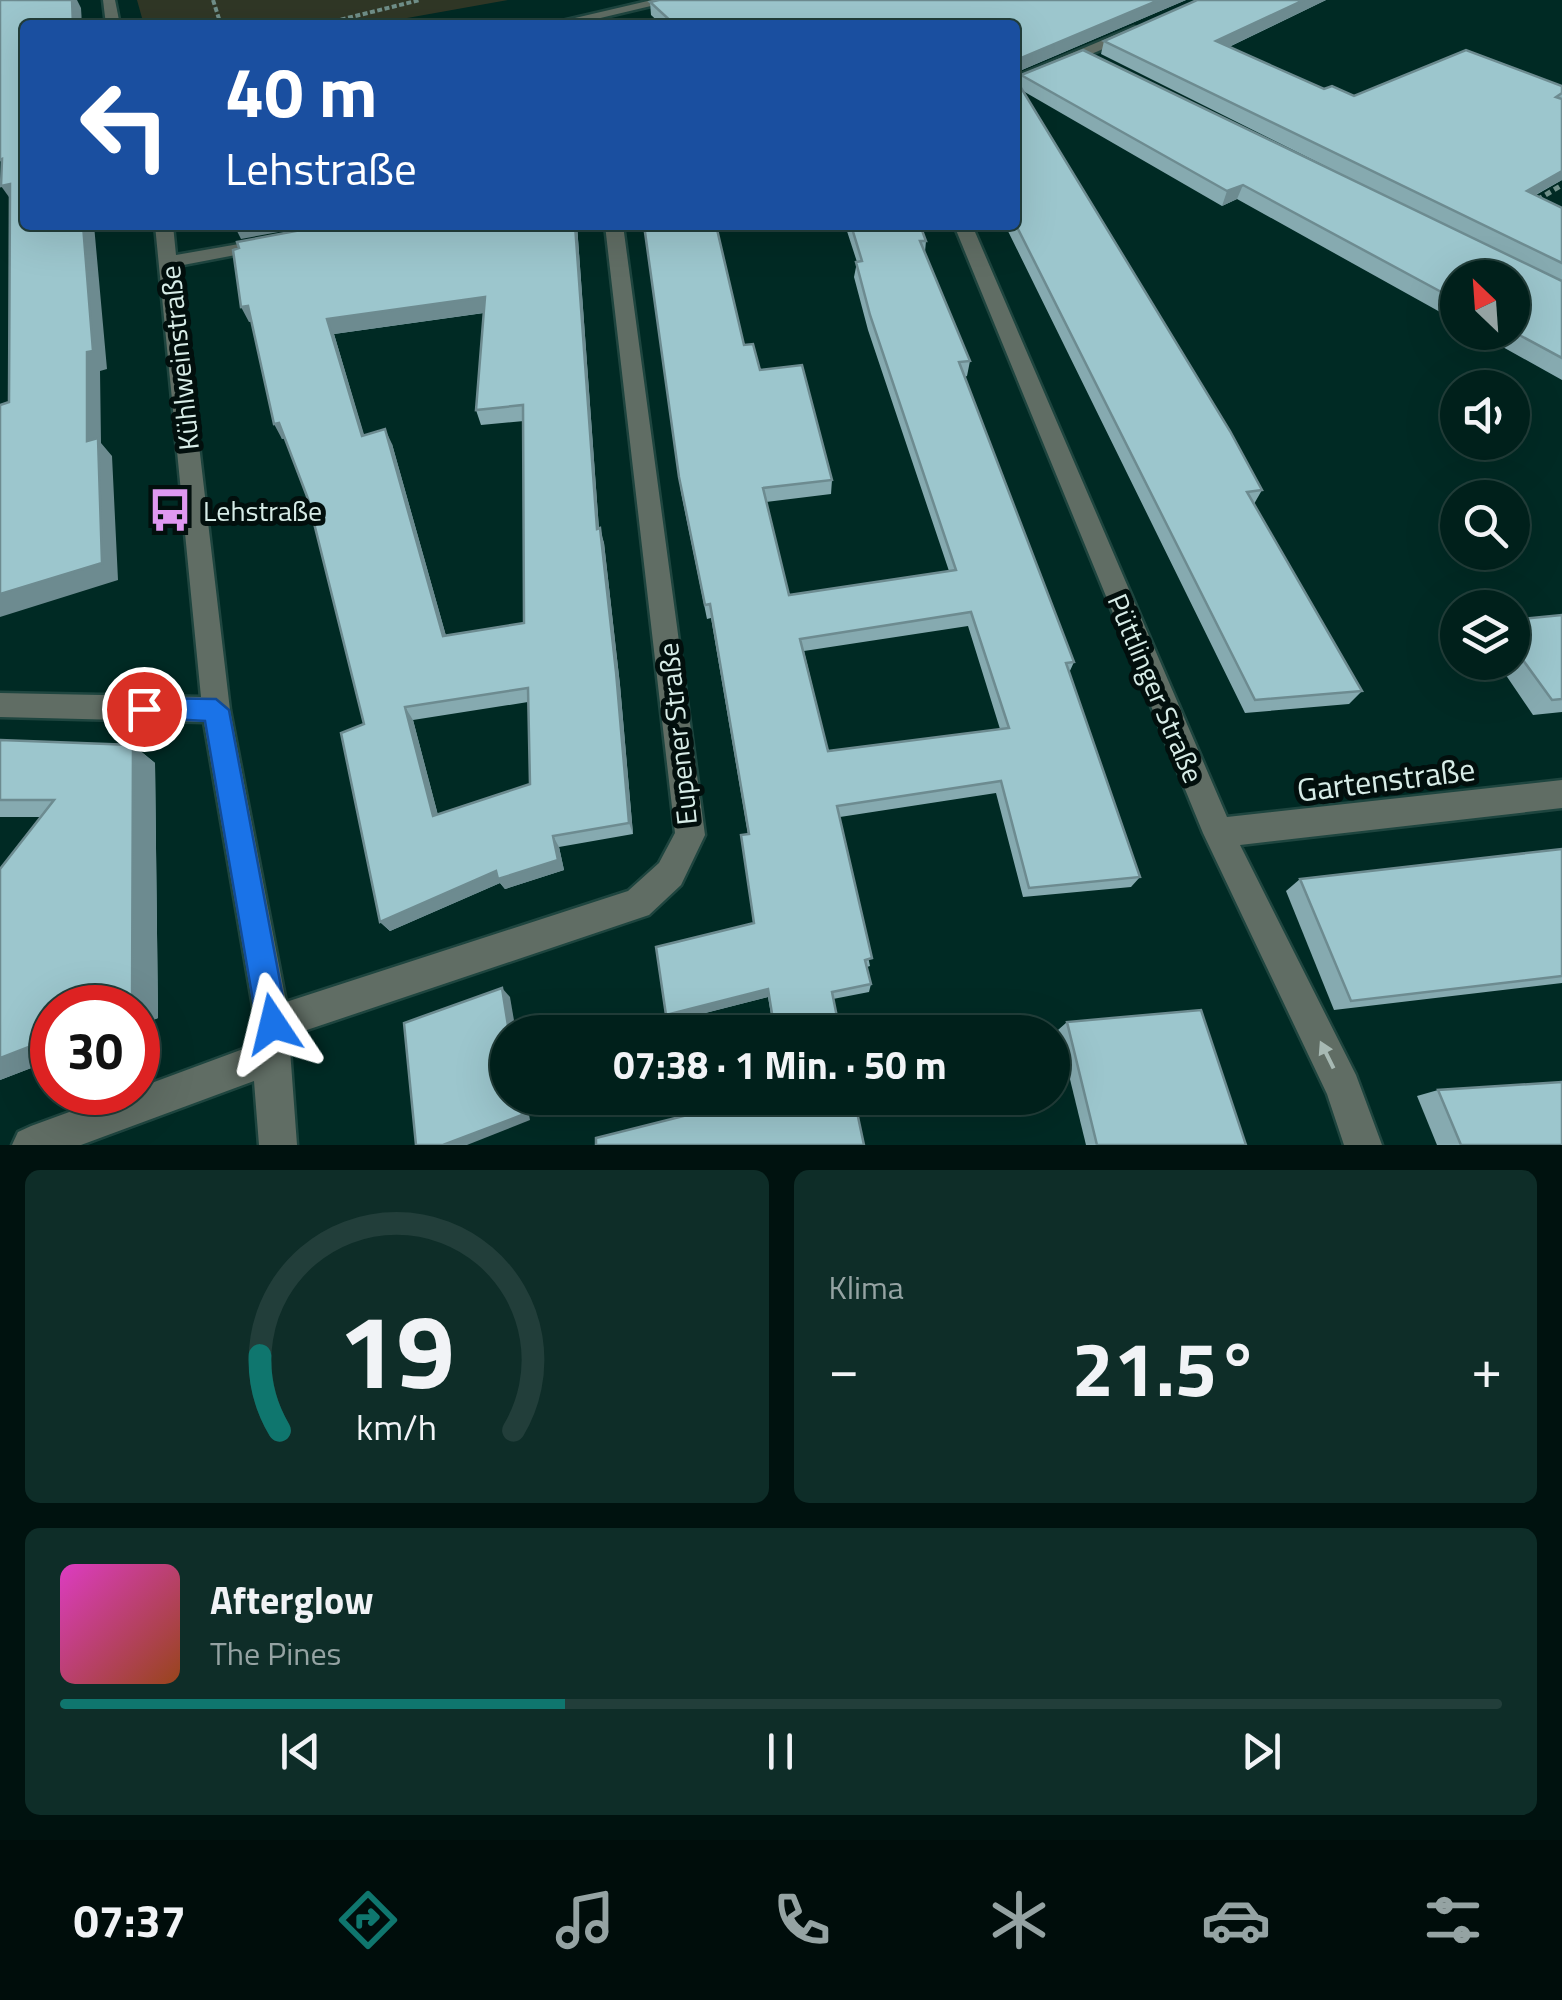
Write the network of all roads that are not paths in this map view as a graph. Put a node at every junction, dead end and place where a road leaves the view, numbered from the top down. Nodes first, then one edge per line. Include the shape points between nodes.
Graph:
1 (670, 0) edge
2 (576, 20) edge
3 (1153, 23) edge
4 (1081, 54) junction
5 (1098, 62) edge
6 (1020, 80) edge
7 (165, 230) edge
8 (615, 230) edge
9 (964, 230) edge
10 (287, 240) edge
11 (169, 262) junction
12 (0, 706) edge
13 (216, 710) junction
14 (1562, 794) edge
15 (1218, 833) junction
16 (272, 1040) junction
17 (31, 1145) edge
18 (278, 1145) edge
19 (1363, 1145) edge

1 - 2 street
3 - 4 street
4 - 5 street
4 - 6 street
7 - 11 street, Kühlweinstraße
8 - 16 street, Eupener Straße via 690,835 670,874 638,904
9 - 15 street, Püttlinger Straße
10 - 11 street
11 - 13 street, Kühlweinstraße
12 - 13 street
13 - 16 street, Kühlweinstraße
14 - 15 street, Gartenstraße
19 -> 15 street, Püttlinger Straße via 1343,1088
16 - 17 street, Eupener Straße
16 - 18 street, Kühlweinstraße

